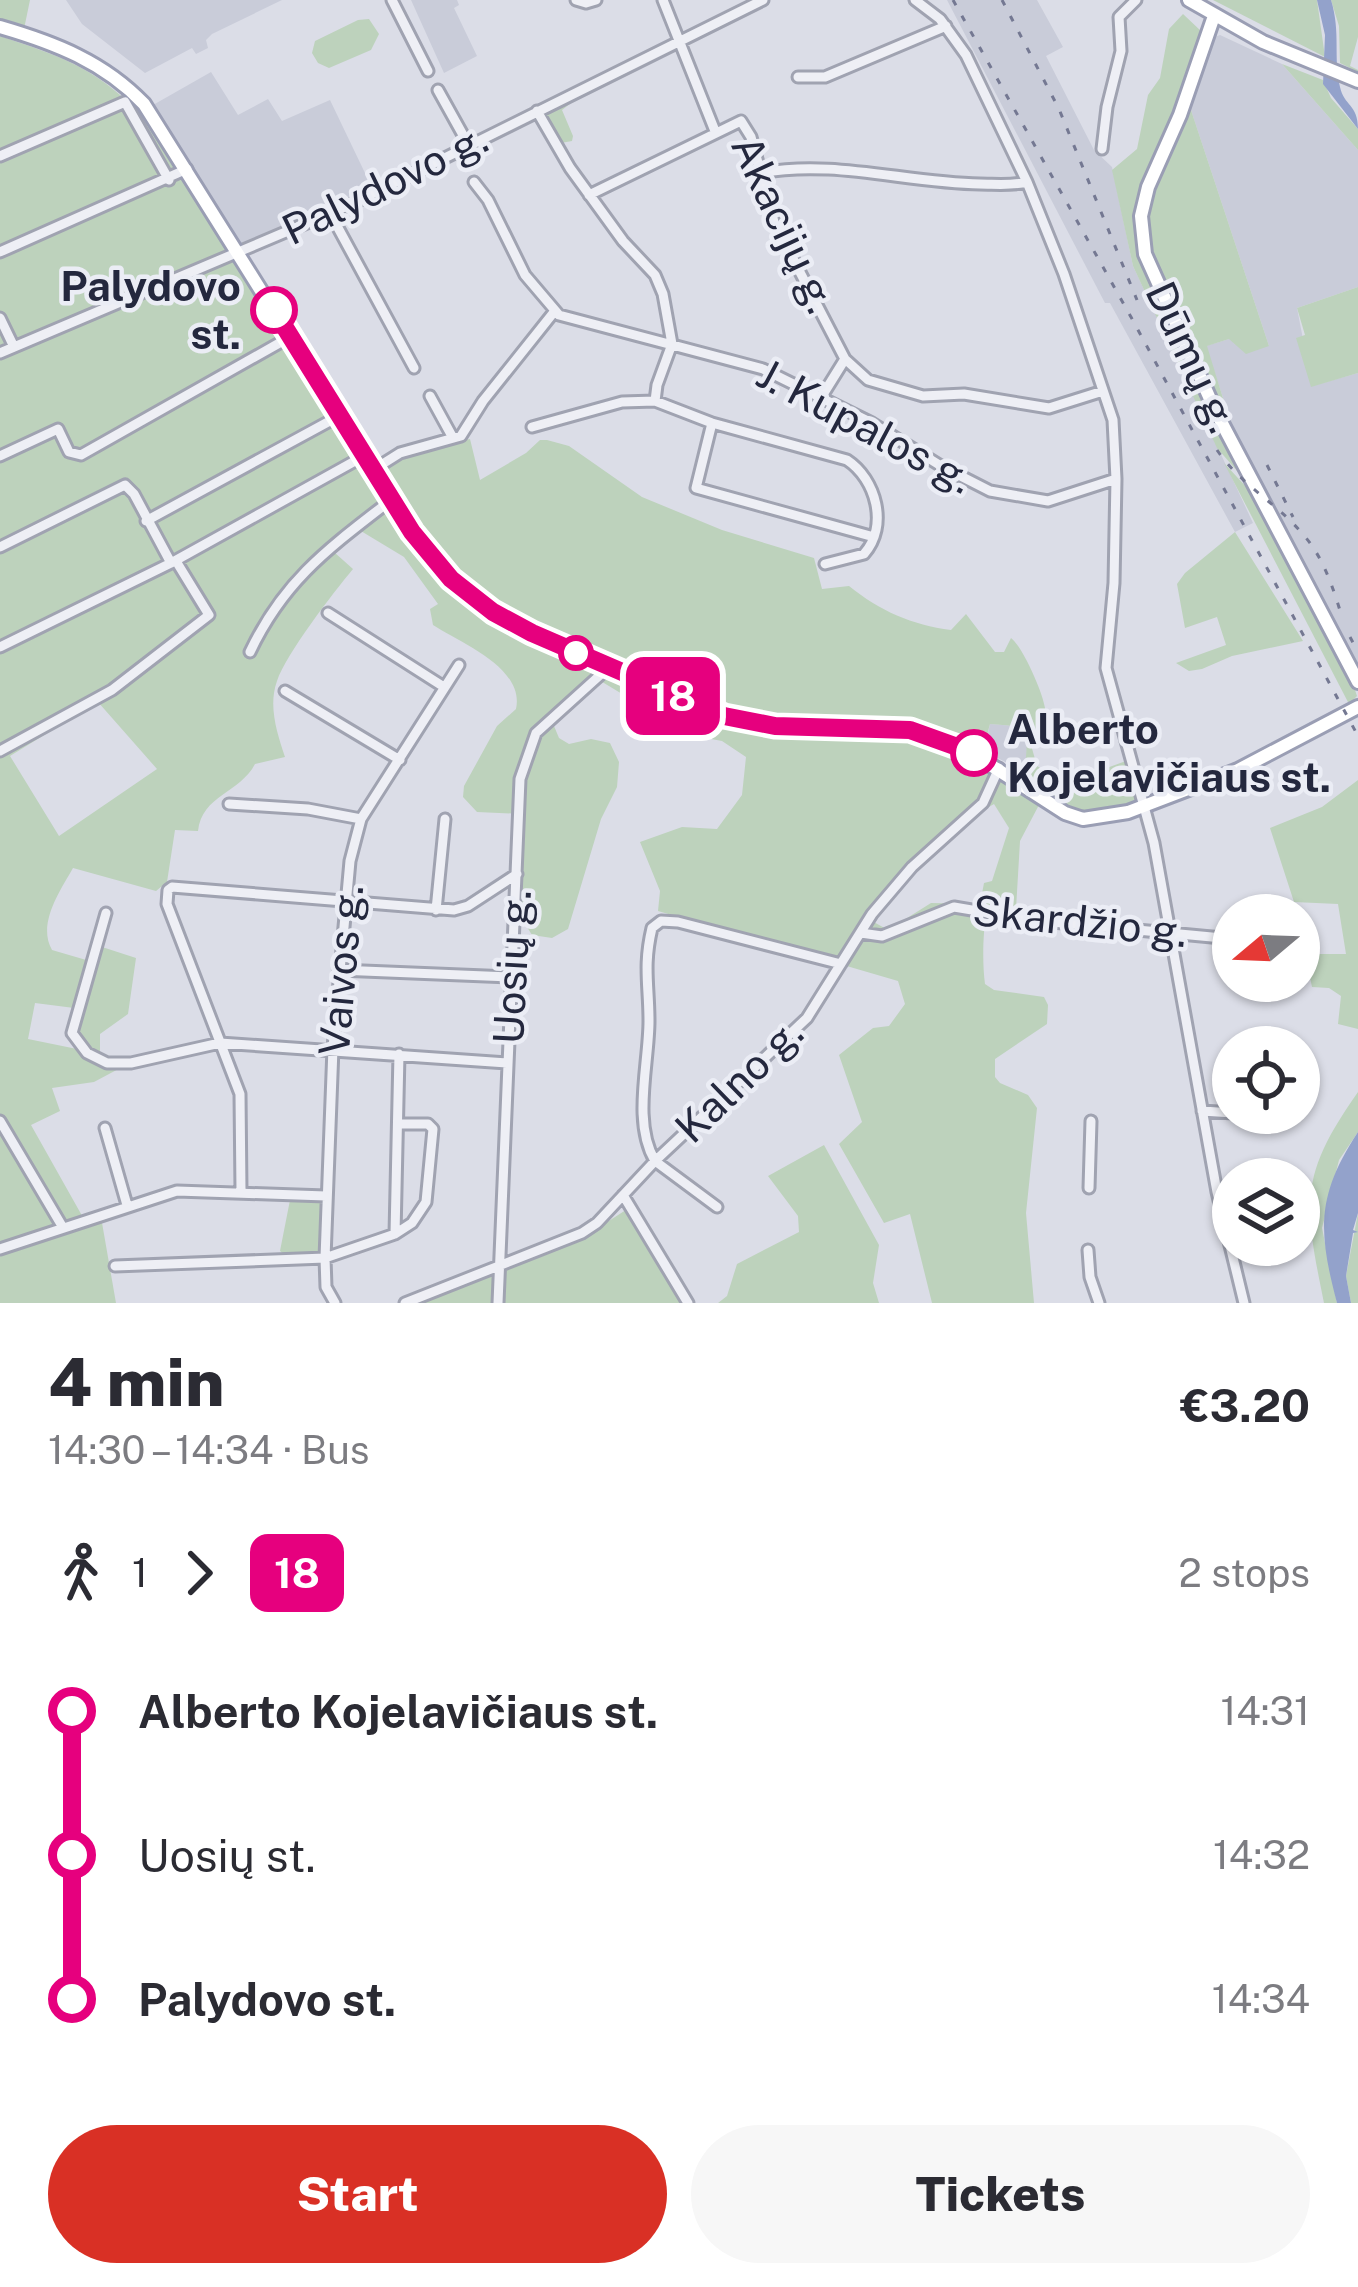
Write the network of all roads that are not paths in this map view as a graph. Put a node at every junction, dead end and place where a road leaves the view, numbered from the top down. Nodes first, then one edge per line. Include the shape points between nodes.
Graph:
1 (392, 0) edge
2 (576, 0) edge
3 (596, 0) edge
4 (663, 0) edge
5 (763, 0) edge
6 (915, 0) edge
7 (1136, 0) edge
8 (1189, 0) edge
9 (739, 5) edge
10 (1214, 16) junction
11 (946, 26) junction
12 (0, 27) edge
13 (679, 41) junction
14 (428, 71) dead end
15 (798, 77) dead end
16 (1356, 81) edge
17 (438, 90) dead end
18 (129, 98) junction
19 (537, 111) junction
20 (716, 131) junction
21 (468, 144) junction
22 (1102, 149) dead end
23 (0, 155) edge
24 (187, 169) junction
25 (760, 173) junction
26 (169, 180) junction
27 (474, 182) dead end
28 (1027, 182) junction
29 (589, 195) junction
30 (329, 214) junction
31 (0, 252) edge
32 (239, 253) junction
33 (554, 312) junction
34 (0, 318) edge
35 (290, 337) junction
36 (672, 344) junction
37 (14, 346) junction
38 (0, 353) edge
39 (844, 358) junction
40 (414, 368) dead end
41 (1103, 392) junction
42 (430, 396) dead end
43 (822, 396) junction
44 (655, 401) junction
45 (339, 416) junction
46 (712, 423) junction
47 (532, 427) dead end
48 (453, 438) junction
49 (0, 456) edge
50 (364, 456) junction
51 (373, 470) junction
52 (1117, 479) junction
53 (391, 500) junction
54 (146, 521) junction
55 (874, 537) junction
56 (0, 547) edge
57 (174, 562) junction
58 (825, 564) dead end
59 (328, 613) dead end
60 (0, 647) edge
61 (250, 652) dead end
62 (459, 665) dead end
63 (609, 667) junction
64 (1358, 682) edge
65 (444, 687) junction
66 (285, 691) dead end
67 (1358, 706) edge
68 (0, 751) edge
69 (400, 760) junction
70 (999, 768) junction
71 (229, 804) dead end
72 (1144, 806) junction
73 (362, 819) junction
74 (445, 819) dead end
75 (517, 874) junction
76 (345, 902) junction
77 (436, 910) junction
78 (106, 913) dead end
79 (1170, 931) junction
80 (861, 933) junction
81 (1212, 936) edge
82 (841, 964) junction
83 (339, 970) junction
84 (512, 977) junction
85 (220, 1043) junction
86 (333, 1048) junction
87 (399, 1054) junction
88 (507, 1063) junction
89 (1202, 1111) junction
90 (1212, 1112) edge
91 (1091, 1120) dead end
92 (0, 1121) edge
93 (398, 1124) junction
94 (105, 1128) dead end
95 (655, 1161) junction
96 (1089, 1188) dead end
97 (241, 1191) junction
98 (623, 1195) junction
99 (326, 1196) junction
100 (127, 1205) junction
101 (716, 1207) dead end
102 (62, 1226) junction
103 (394, 1234) junction
104 (0, 1249) edge
105 (1088, 1250) dead end
106 (325, 1258) junction
107 (116, 1265) dead end
108 (499, 1267) junction
109 (335, 1303) edge
110 (405, 1303) edge
111 (497, 1303) edge
112 (688, 1303) edge
113 (1099, 1303) edge
114 (1244, 1303) edge

1 - 14 street
2 - 3 street
4 - 13 street
5 - 9 street, Palydovo g.
6 - 11 street
7 - 22 street via 1119,17 1120,58
8 - 10 main road
9 - 13 street, Palydovo g.
10 - 16 main road
10 - 64 main road, Dūmų g. via 1148,187 1145,254 1219,417
11 - 15 street via 825,77
11 - 28 street
12 - 18 main road via 75,53
13 - 19 street, Palydovo g.
13 - 20 street
17 - 21 street
18 - 23 street
18 - 24 main road via 151,113
18 - 26 street
19 - 21 street, Palydovo g.
19 - 29 street
20 - 25 street, Akacijų g. via 742,122
20 - 29 street, Akacijų g.
21 - 30 street, Palydovo g.
24 - 26 street
24 - 32 main road
25 - 28 street via 808,168 956,184
25 - 39 street, Akacijų g. via 774,222
26 - 31 street
27 - 33 street
28 - 41 street
29 - 36 street via 655,274
30 - 32 street, Palydovo g.
30 - 40 street
32 - 35 main road
32 - 37 street, Palydovo g.
33 - 36 street, J. Kupalos g.
33 - 48 street via 468,429
34 - 37 street
35 - 45 main road
35 - 49 street via 81,455 69,452 58,429
36 - 43 street, J. Kupalos g. via 746,362
36 - 44 street
37 - 38 street, Palydovo g.
39 - 41 street, Akacijų g. via 868,380 923,396 1049,408
39 - 43 street
41 - 52 street
42 - 48 street
43 - 52 street, J. Kupalos g. via 990,491 1048,501
44 - 46 street
44 - 47 street
45 - 50 main road
45 - 54 street
46 - 55 street via 858,467 875,499
46 - 55 street via 696,488
48 - 51 street
50 - 51 main road
50 - 57 street
51 - 53 main road
52 - 72 street via 1105,657
53 - 61 street via 301,572
53 - 63 main road via 431,558 470,595
54 - 56 street via 125,485
54 - 57 street
55 - 58 street via 864,554
57 - 60 street
57 - 68 street via 209,615 112,690
59 - 65 street
62 - 65 street, Vaivos g.
63 - 70 main road via 724,716 775,726 910,730
63 - 75 street, Uosių g. via 529,745
65 - 69 street, Vaivos g.
66 - 69 street
67 - 72 main road via 1261,759
69 - 73 street, Vaivos g.
70 - 72 main road via 1075,817 1099,820
70 - 80 street, Kalno g. via 983,803 898,882
71 - 73 street
72 - 79 street
73 - 76 street, Vaivos g.
74 - 77 street
75 - 77 street via 468,906
75 - 84 street, Uosių g.
76 - 77 street
76 - 83 street, Vaivos g.
76 - 85 street via 168,890
78 - 85 street via 74,1040 106,1063
79 - 80 street, Skardžio g. via 954,908 882,936
79 - 81 street, Skardžio g.
79 - 89 street
80 - 82 street, Kalno g.
82 - 95 street, Kalno g. via 797,1028
82 - 95 street via 678,922 654,924 644,982 644,1105
83 - 84 street
83 - 86 street, Vaivos g.
84 - 88 street, Uosių g.
85 - 86 street
85 - 97 street via 241,1103
86 - 87 street
86 - 99 street, Vaivos g.
87 - 88 street
87 - 93 street
88 - 108 street, Uosių g.
89 - 90 street
89 - 114 street
91 - 96 street
92 - 102 street
93 - 103 street
93 - 103 street via 433,1129 426,1202
94 - 100 street
95 - 98 street, Kalno g.
95 - 101 street
97 - 99 street
97 - 100 street via 190,1189
98 - 108 street, Kalno g. via 592,1227
98 - 112 street
99 - 106 street, Vaivos g.
100 - 102 street
102 - 104 street
103 - 106 street
105 - 113 street
106 - 107 street
106 - 109 street, Vaivos g.
108 - 110 street, Kalno g.
108 - 111 street, Uosių g.

